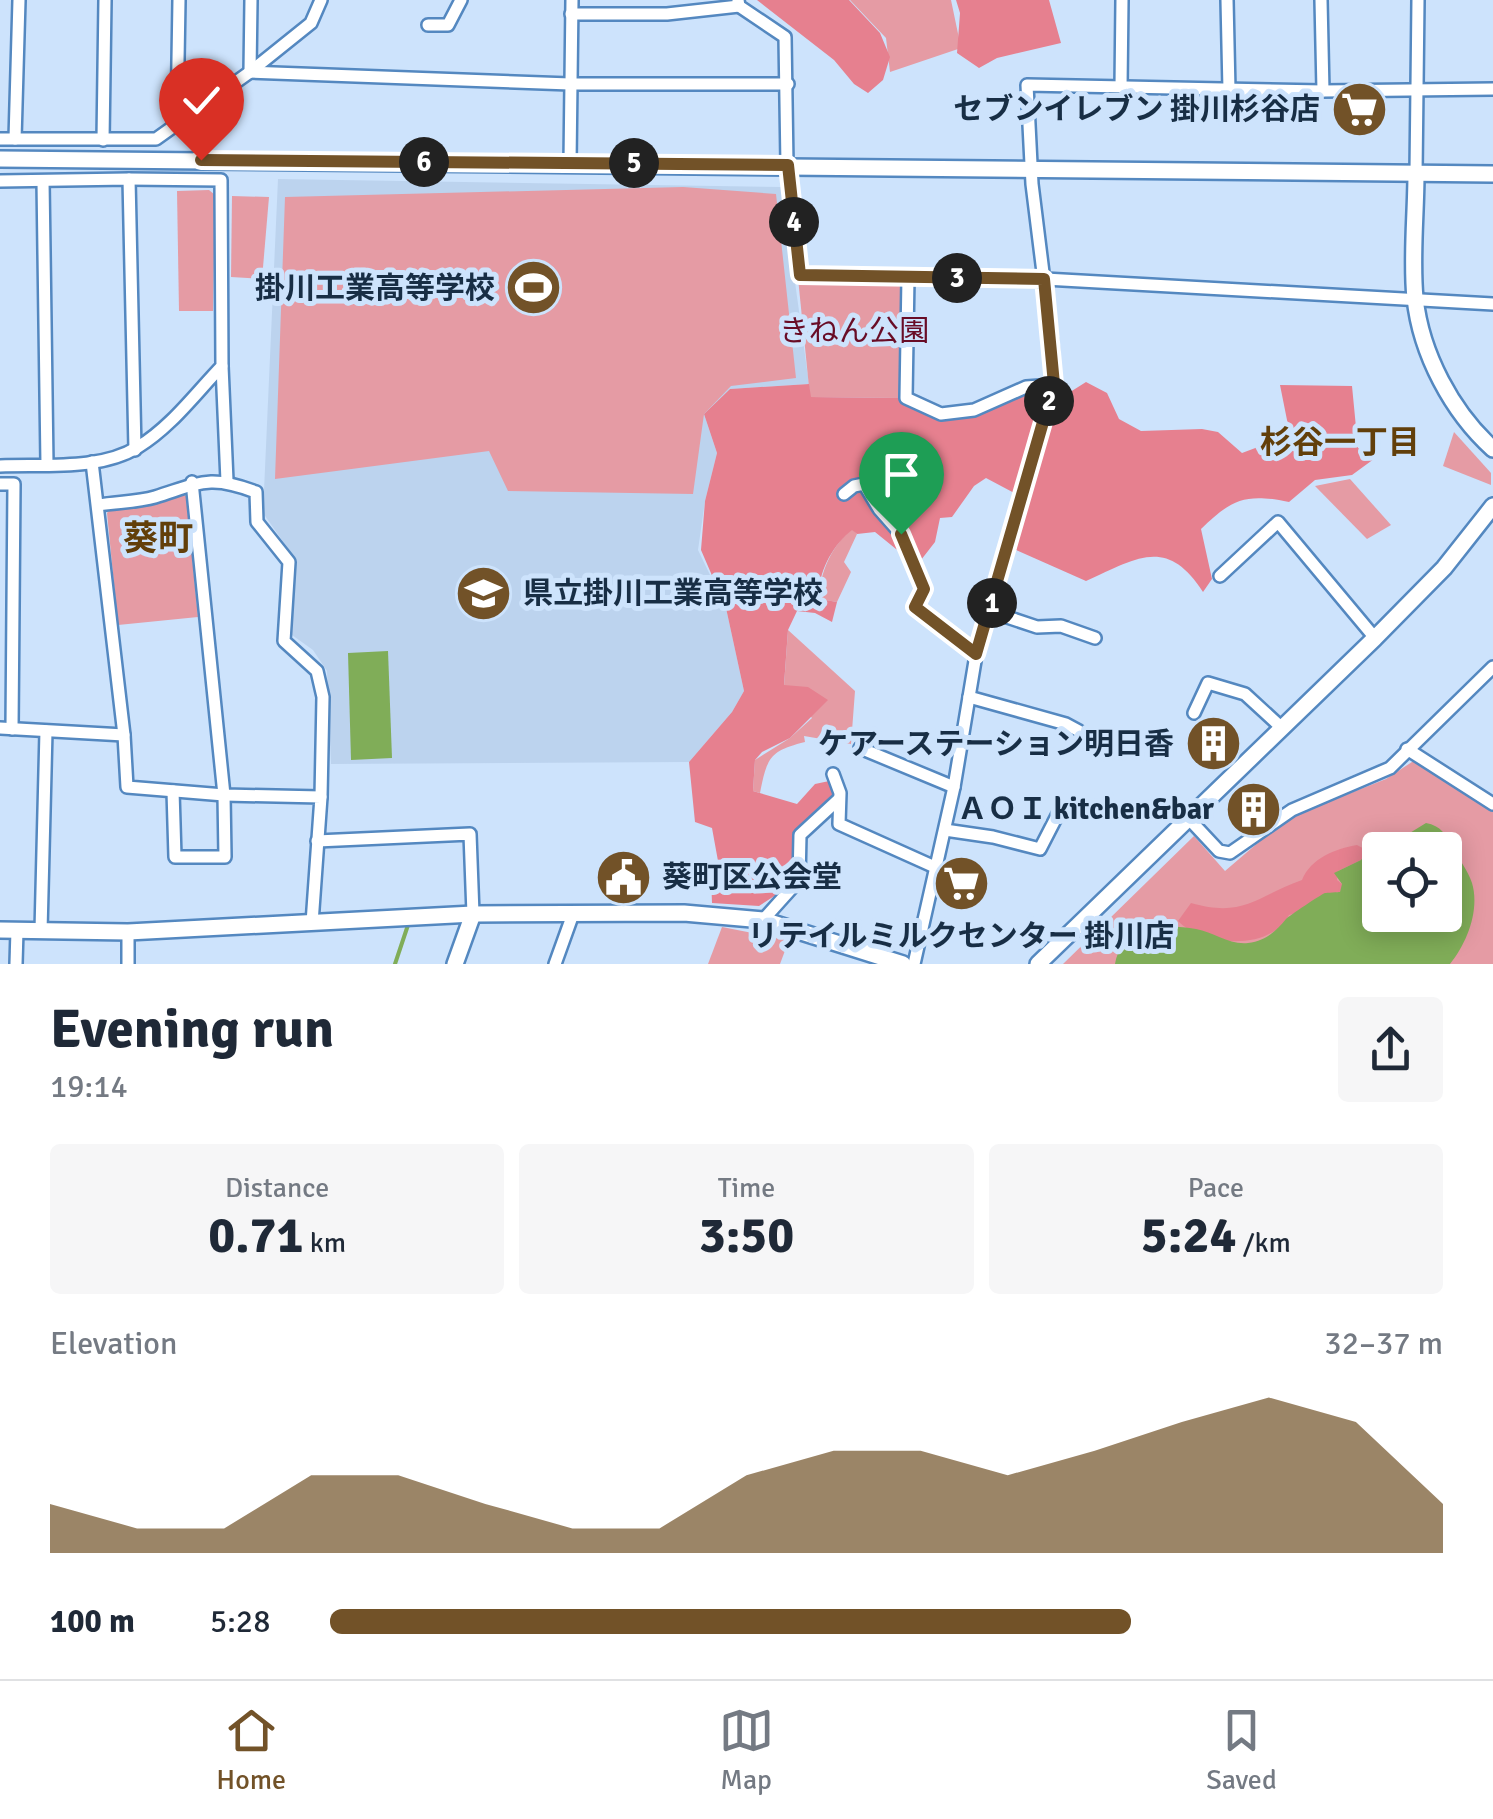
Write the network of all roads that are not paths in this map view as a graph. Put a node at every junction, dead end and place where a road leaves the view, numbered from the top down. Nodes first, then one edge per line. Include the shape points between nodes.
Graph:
1 (19, 0) edge
2 (105, 0) edge
3 (179, 0) edge
4 (252, 0) edge
5 (320, 0) edge
6 (461, 0) edge
7 (1122, 0) edge
8 (1227, 0) edge
9 (1321, 0) edge
10 (1418, 0) edge
11 (739, 3) edge
12 (572, 7) edge
13 (428, 26) dead end
14 (250, 72) junction
15 (570, 84) junction
16 (788, 84) junction
17 (1121, 87) junction
18 (1493, 89) edge
19 (1228, 90) junction
20 (1322, 91) junction
21 (1416, 91) junction
22 (177, 121) junction
23 (0, 139) edge
24 (16, 139) junction
25 (102, 140) junction
26 (0, 158) edge
27 (570, 163) junction
28 (788, 165) junction
29 (1032, 168) junction
30 (1416, 173) junction
31 (1493, 174) edge
32 (129, 178) junction
33 (0, 181) edge
34 (44, 181) junction
35 (908, 277) junction
36 (1044, 279) junction
37 (1415, 299) junction
38 (1493, 304) edge
39 (222, 366) junction
40 (1054, 384) junction
41 (1493, 449) edge
42 (135, 450) junction
43 (92, 462) junction
44 (47, 464) junction
45 (0, 466) edge
46 (227, 480) junction
47 (192, 482) junction
48 (0, 484) edge
49 (844, 494) dead end
50 (99, 505) junction
51 (1493, 506) edge
52 (1220, 576) dead end
53 (989, 611) junction
54 (1095, 638) dead end
55 (1375, 638) junction
56 (976, 654) junction
57 (1493, 666) edge
58 (969, 698) junction
59 (1194, 713) dead end
60 (1282, 728) junction
61 (6, 729) edge
62 (46, 731) junction
63 (1079, 731) dead end
64 (124, 735) junction
65 (860, 748) dead end
66 (1407, 749) junction
67 (834, 774) dead end
68 (954, 787) junction
69 (172, 791) junction
70 (224, 796) junction
71 (321, 798) junction
72 (839, 799) junction
73 (1493, 804) edge
74 (1058, 814) dead end
75 (1190, 820) junction
76 (944, 830) junction
77 (318, 842) junction
78 (937, 868) junction
79 (473, 914) junction
80 (573, 914) junction
81 (764, 920) junction
82 (312, 922) junction
83 (0, 930) edge
84 (17, 930) junction
85 (41, 930) junction
86 (128, 932) junction
87 (892, 963) edge
88 (16, 964) edge
89 (128, 964) edge
90 (455, 964) edge
91 (555, 964) edge
92 (914, 964) edge
93 (1038, 964) edge

1 - 24 street
2 - 25 street
3 - 22 street
4 - 14 street
5 - 14 street via 310,23
6 - 13 street via 448,25
7 - 17 street
8 - 19 street
9 - 20 street
10 - 21 street
11 - 12 street via 668,14
11 - 16 street via 786,37
12 - 15 street
14 - 15 street
14 - 22 street
15 - 16 street
15 - 27 street
16 - 28 street
17 - 19 street
17 - 29 street via 1027,85
18 - 21 street
19 - 20 street
20 - 21 street
21 - 30 street
22 - 25 street via 156,139
23 - 24 street
24 - 25 street
26 - 27 street
27 - 28 street
28 - 29 street
28 - 35 street via 800,275
29 - 30 street
29 - 36 street
30 - 31 street
30 - 37 street
32 - 34 street
32 - 39 street via 221,180
32 - 42 street
33 - 34 street
34 - 44 street
35 - 36 street
35 - 40 street via 906,398 941,414
36 - 37 street
36 - 40 street
37 - 38 street
37 - 41 street via 1444,388
39 - 42 street
39 - 46 street
40 - 53 street
42 - 43 street
43 - 44 street
43 - 50 street
44 - 45 street
46 - 47 street
46 - 71 street via 256,492 258,522 289,562 284,641 318,671
47 - 50 street via 152,498
47 - 70 street
48 - 61 street via 14,484
49 - 56 street via 864,484 901,534 924,589 915,607
50 - 64 street
51 - 55 street
52 - 55 street via 1278,522
53 - 54 street
53 - 56 street
55 - 60 street
56 - 58 street
57 - 66 street
58 - 63 street
58 - 68 street
59 - 60 street via 1208,683 1244,694
60 - 75 street
61 - 62 street
62 - 64 street
62 - 85 street
64 - 69 street via 127,787
65 - 68 street
66 - 73 street
66 - 75 street via 1390,768 1292,810 1230,852 1219,851
67 - 72 street
68 - 76 street
69 - 70 street
69 - 70 street via 176,856 225,857
70 - 71 street
71 - 77 street
72 - 78 street via 839,824
72 - 81 street via 800,835 799,880
74 - 76 street via 1040,849
75 - 93 street
76 - 78 street
77 - 79 street via 470,834
77 - 82 street
78 - 92 street
79 - 80 street
79 - 82 street
79 - 90 street
80 - 81 street
80 - 91 street
81 - 87 street
82 - 86 street
83 - 84 street
84 - 85 street
84 - 88 street
85 - 86 street
86 - 89 street

